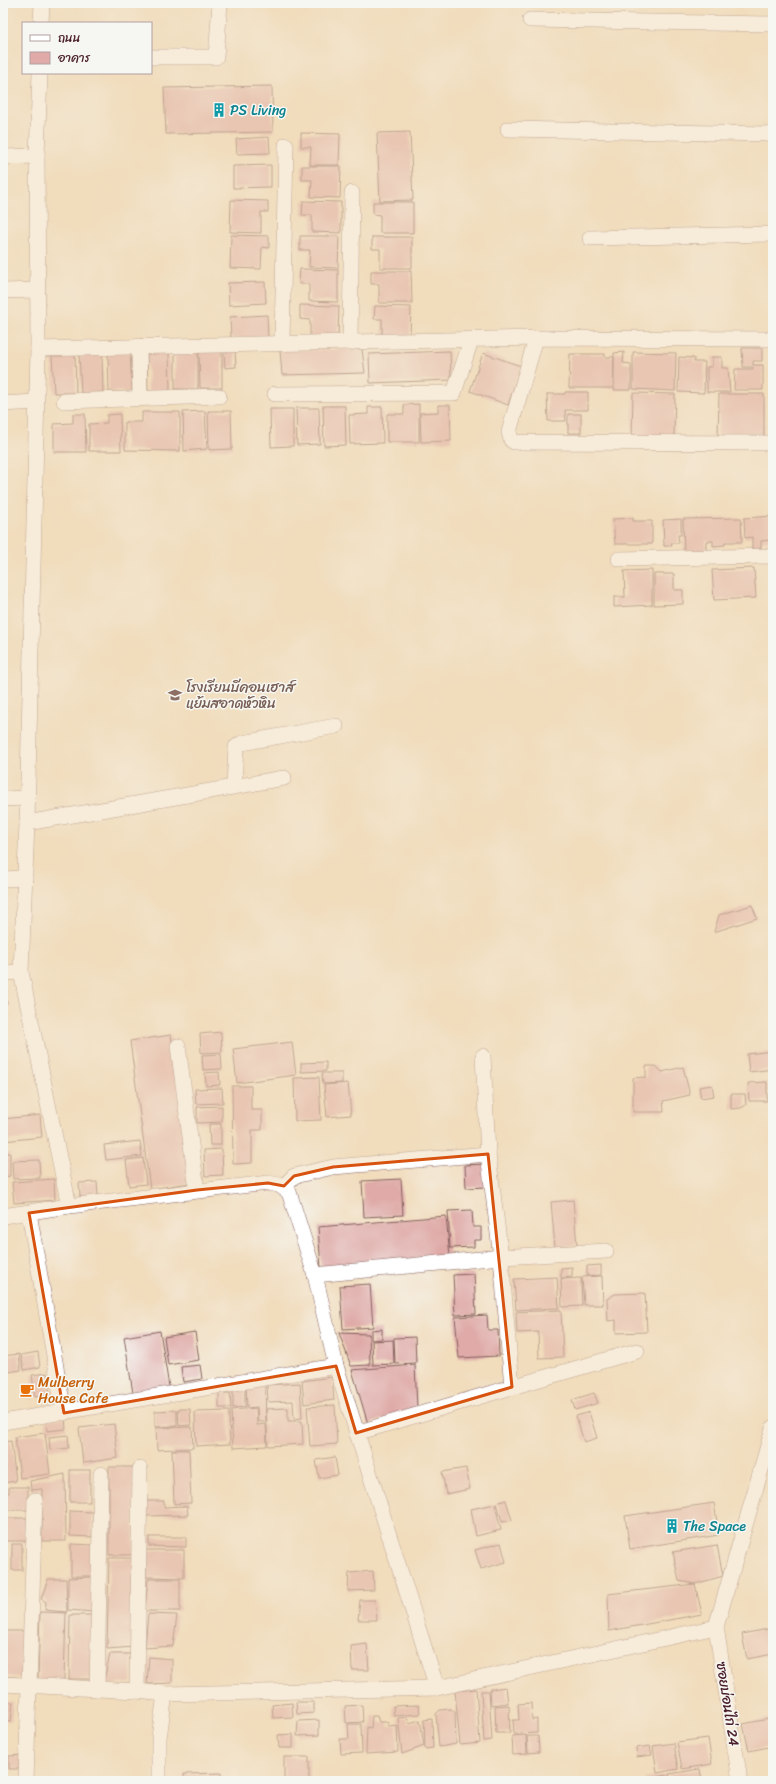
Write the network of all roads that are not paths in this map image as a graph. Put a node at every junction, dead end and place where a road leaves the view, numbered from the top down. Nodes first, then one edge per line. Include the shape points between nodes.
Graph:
1 (42, 3) edge
2 (220, 3) edge
3 (530, 20) dead end
4 (41, 22) edge
5 (773, 24) edge
6 (152, 57) edge
7 (40, 74) edge
8 (508, 129) dead end
9 (773, 134) edge
10 (286, 145) dead end
11 (38, 156) junction
12 (3, 157) edge
13 (352, 193) dead end
14 (773, 234) edge
15 (590, 238) dead end
16 (37, 290) junction
17 (3, 291) edge
18 (536, 338) junction
19 (773, 339) edge
20 (471, 340) junction
21 (282, 343) junction
22 (350, 343) junction
23 (139, 346) junction
24 (38, 349) junction
25 (275, 394) dead end
26 (219, 396) dead end
27 (140, 398) junction
28 (64, 401) dead end
29 (35, 402) junction
30 (3, 404) edge
31 (773, 442) edge
32 (773, 556) edge
33 (619, 559) dead end
34 (336, 726) dead end
35 (284, 778) dead end
36 (234, 786) junction
37 (27, 798) junction
38 (3, 799) edge
39 (27, 823) junction
40 (25, 878) junction
41 (3, 879) edge
42 (21, 972) junction
43 (3, 973) edge
44 (178, 1046) dead end
45 (483, 1056) dead end
46 (488, 1154) junction
47 (284, 1186) junction
48 (197, 1190) junction
49 (69, 1206) junction
50 (29, 1213) junction
51 (3, 1216) edge
52 (606, 1251) dead end
53 (501, 1257) junction
54 (316, 1275) junction
55 (637, 1352) dead end
56 (336, 1366) junction
57 (512, 1387) junction
58 (64, 1412) junction
59 (3, 1422) edge
60 (773, 1428) edge
61 (356, 1433) junction
62 (140, 1469) dead end
63 (101, 1474) dead end
64 (35, 1500) dead end
65 (716, 1627) junction
66 (3, 1684) edge
67 (30, 1686) junction
68 (437, 1688) junction
69 (97, 1689) junction
70 (137, 1691) junction
71 (165, 1694) junction
72 (26, 1781) edge
73 (159, 1781) edge
74 (740, 1781) edge

1 - 4 street
2 - 6 street via 216,57
3 - 5 street
7 - 11 street
8 - 9 street
10 - 21 street
11 - 12 street
11 - 16 street
13 - 22 street
14 - 15 street
16 - 17 street
16 - 24 street
18 - 19 street
18 - 20 street
18 - 31 street via 509,432 514,442
20 - 22 street
20 - 25 street via 454,393
21 - 22 street
21 - 23 street
23 - 24 street
23 - 27 street
24 - 29 street
26 - 27 street
27 - 28 street
29 - 30 street
29 - 37 street
32 - 33 street
34 - 36 street via 242,743 236,747
35 - 36 street
36 - 39 street
37 - 38 street
37 - 39 street
39 - 40 street
40 - 41 street
40 - 42 street
42 - 43 street
42 - 49 street
44 - 48 street
45 - 46 street
46 - 47 street via 333,1167 294,1176
46 - 53 street
47 - 48 street via 268,1183
47 - 54 street via 293,1202
48 - 49 street
49 - 50 street
50 - 51 street
50 - 58 street
52 - 53 street
53 - 54 street
53 - 57 street
54 - 56 street
55 - 57 street
56 - 58 street
56 - 61 street
57 - 61 street
58 - 59 street
60 - 65 street
61 - 68 street
62 - 70 street
63 - 69 street
64 - 67 street
65 - 68 street
65 - 74 street, ซอยบ่อนไก่ 24
66 - 67 street
67 - 69 street
67 - 72 street
68 - 71 street
69 - 70 street
70 - 71 street
71 - 73 street via 159,1738

